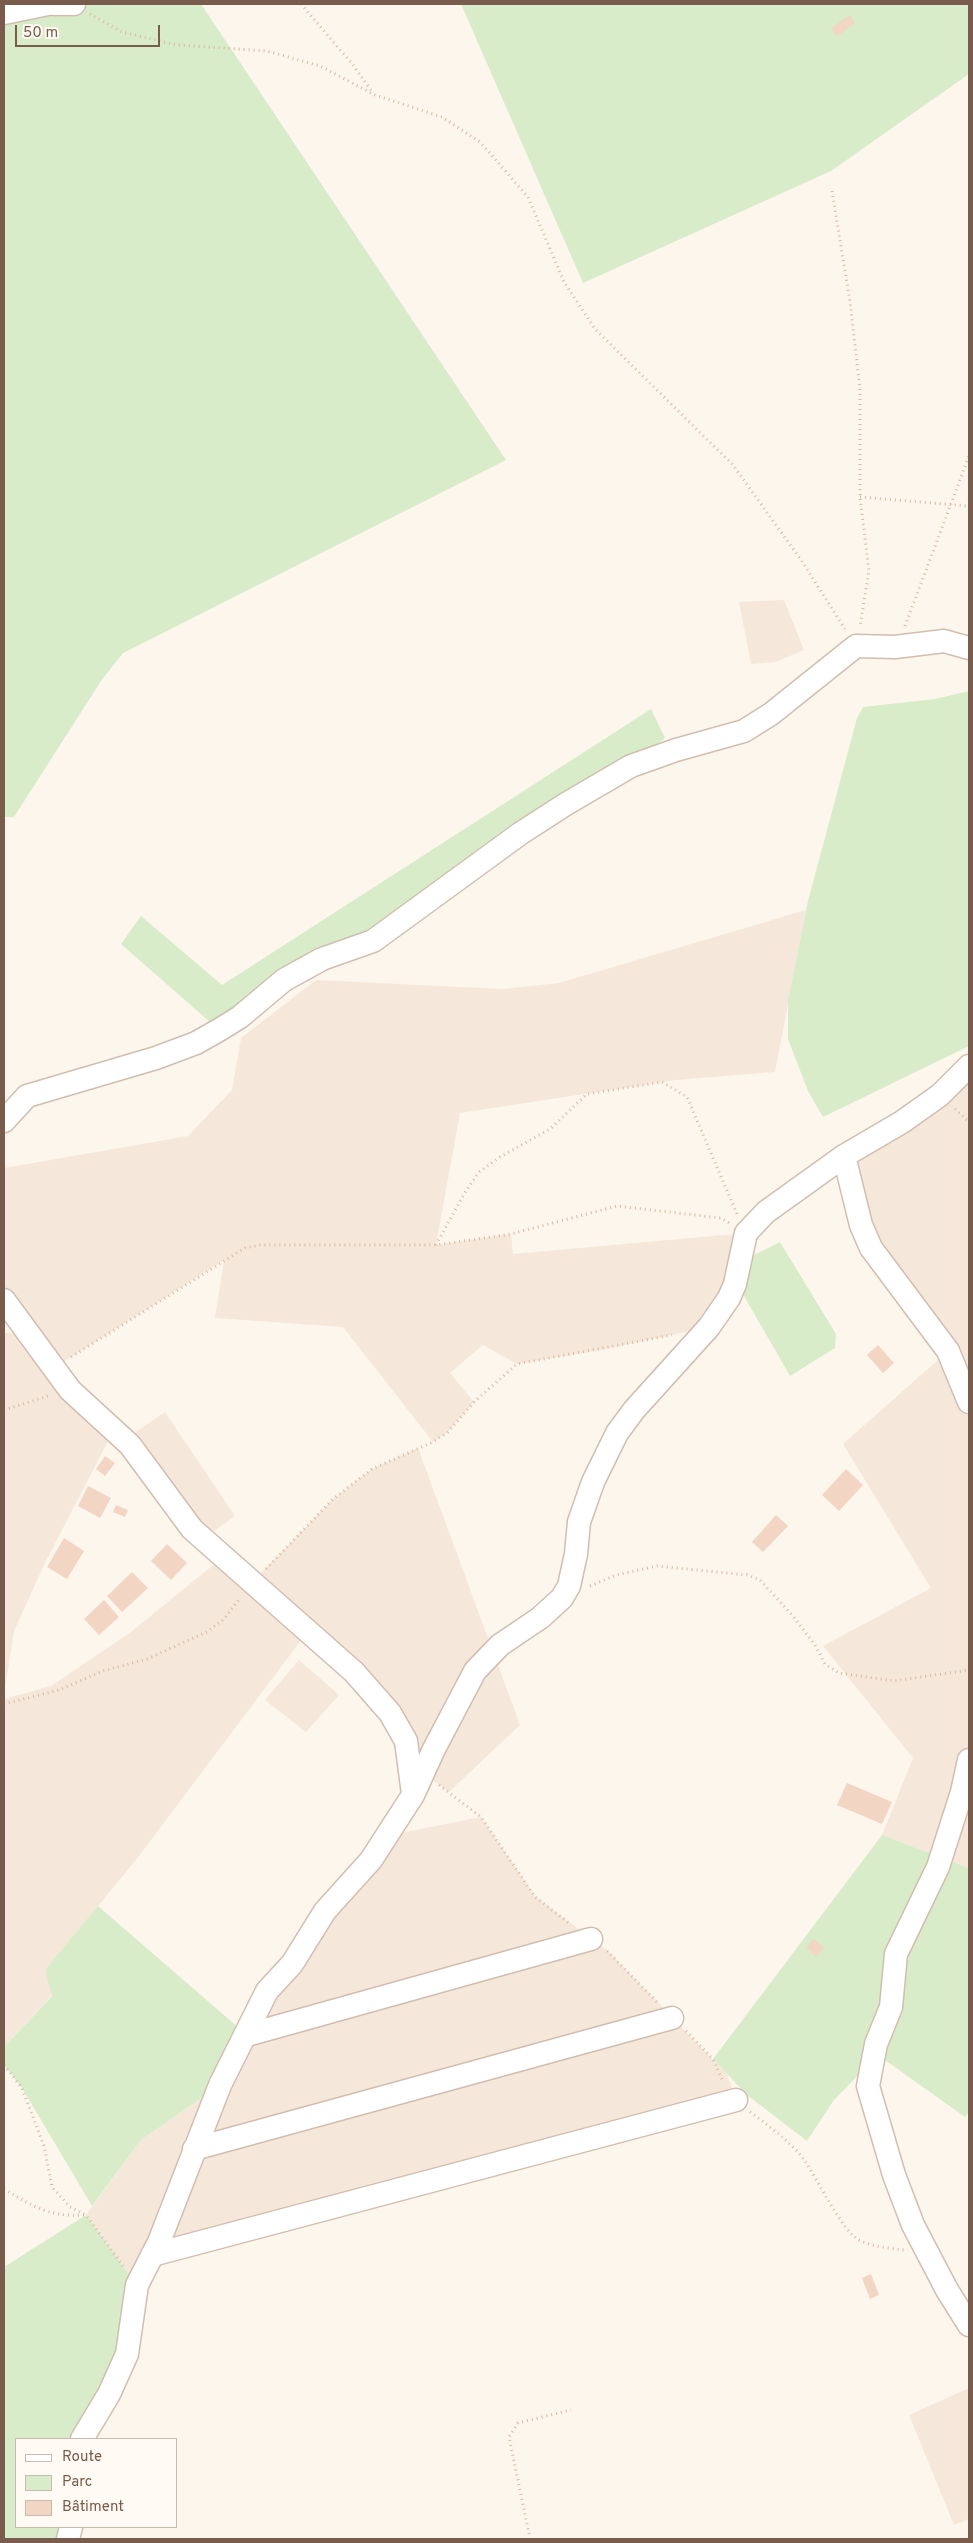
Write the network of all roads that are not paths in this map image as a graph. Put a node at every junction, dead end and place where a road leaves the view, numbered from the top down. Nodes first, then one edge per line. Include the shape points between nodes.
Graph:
1 (48, 4) edge
2 (54, 4) edge
3 (73, 4) edge
4 (4, 13) edge
5 (969, 648) edge
6 (969, 1066) edge
7 (4, 1121) edge
8 (844, 1156) junction
9 (4, 1300) edge
10 (969, 1402) edge
11 (969, 1760) edge
12 (413, 1795) junction
13 (591, 1939) dead end
14 (672, 2018) dead end
15 (247, 2035) junction
16 (736, 2100) dead end
17 (194, 2150) junction
18 (152, 2255) junction
19 (969, 2325) edge
20 (83, 2438) edge

1 - 4 street
2 - 3 street
5 - 7 street via 944,641 895,647 856,646 771,714 744,731 631,766 522,833 373,941 322,959 284,980 240,1017 196,1043 27,1096
6 - 8 street via 940,1095
8 - 10 street via 861,1225 871,1248 948,1351
8 - 12 street via 766,1212 746,1233 735,1284 709,1327 617,1433 593,1482 579,1522 569,1586 562,1598 540,1618 500,1645 475,1671
9 - 12 street via 70,1390 130,1445 192,1529 354,1672 390,1713 406,1741
11 - 19 street via 938,1867 896,1954 891,2007 876,2044 868,2086 894,2175 913,2225
12 - 15 street via 371,1860 325,1911 292,1964 267,1991
13 - 15 street
14 - 17 street
15 - 17 street via 220,2085
16 - 18 street
17 - 18 street
18 - 20 street via 137,2285 127,2354 109,2394

